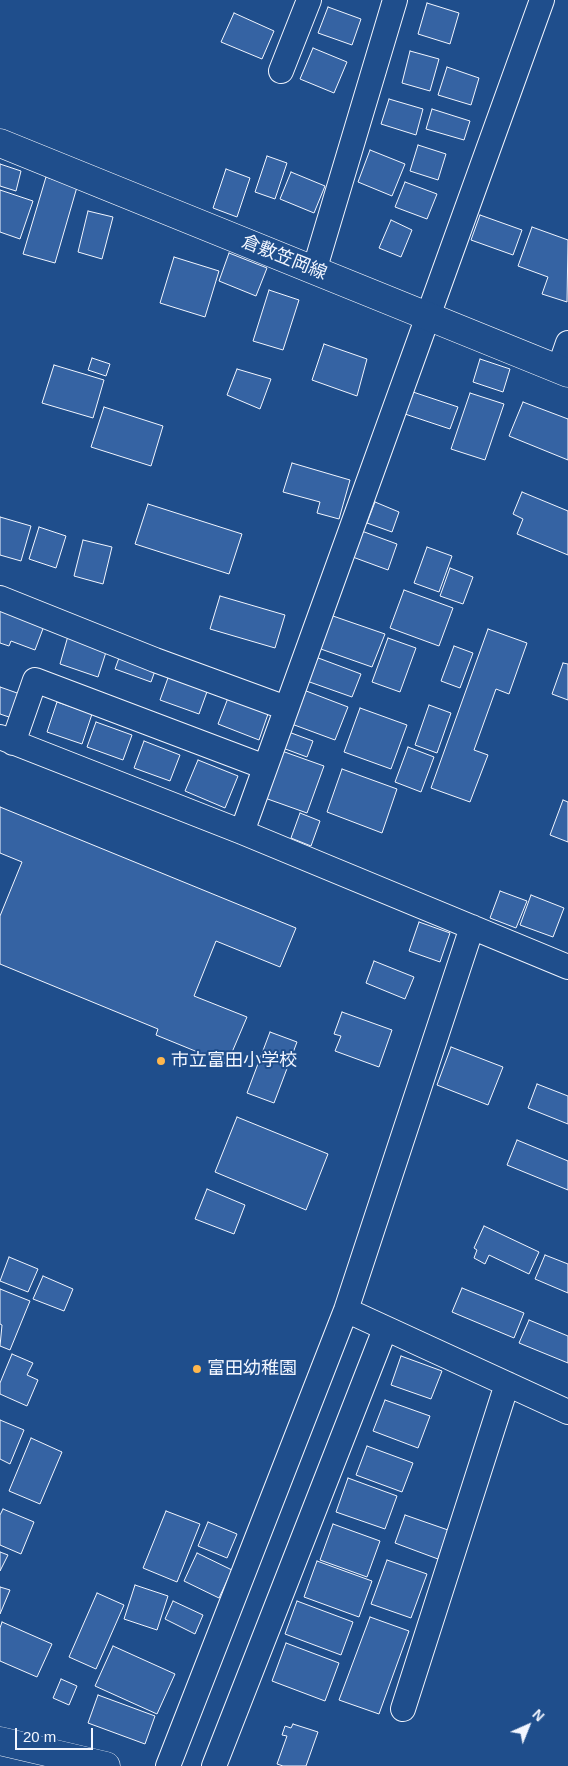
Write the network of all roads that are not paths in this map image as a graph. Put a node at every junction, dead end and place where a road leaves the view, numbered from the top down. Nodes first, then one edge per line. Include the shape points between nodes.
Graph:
1 (309, 0) edge
2 (396, 0) edge
3 (542, 0) edge
4 (281, 71) dead end
5 (0, 143) edge
6 (314, 271) junction
7 (428, 317) junction
8 (568, 343) edge
9 (563, 371) edge
10 (0, 598) edge
11 (286, 708) junction
12 (7, 740) edge
13 (265, 767) junction
14 (242, 832) junction
15 (472, 927) junction
16 (568, 967) edge
17 (346, 1310) junction
18 (385, 1329) junction
19 (508, 1384) junction
20 (568, 1412) edge
21 (403, 1709) dead end
22 (0, 1741) edge
23 (106, 1766) edge
24 (168, 1766) edge
25 (214, 1766) edge

1 - 4 street
2 - 6 street
3 - 7 street
5 - 6 main road, 倉敷笠岡線
6 - 7 main road, 倉敷笠岡線
7 - 9 main road, 倉敷笠岡線
7 - 11 street
8 - 9 street
10 - 11 street
11 - 13 street
12 - 13 street via 35,680
12 - 14 street
13 - 14 street
14 - 15 street
15 - 16 street
15 - 17 street
17 - 18 street
17 - 24 street
18 - 19 street
18 - 25 street
19 - 20 street
19 - 21 street
22 - 23 main road

